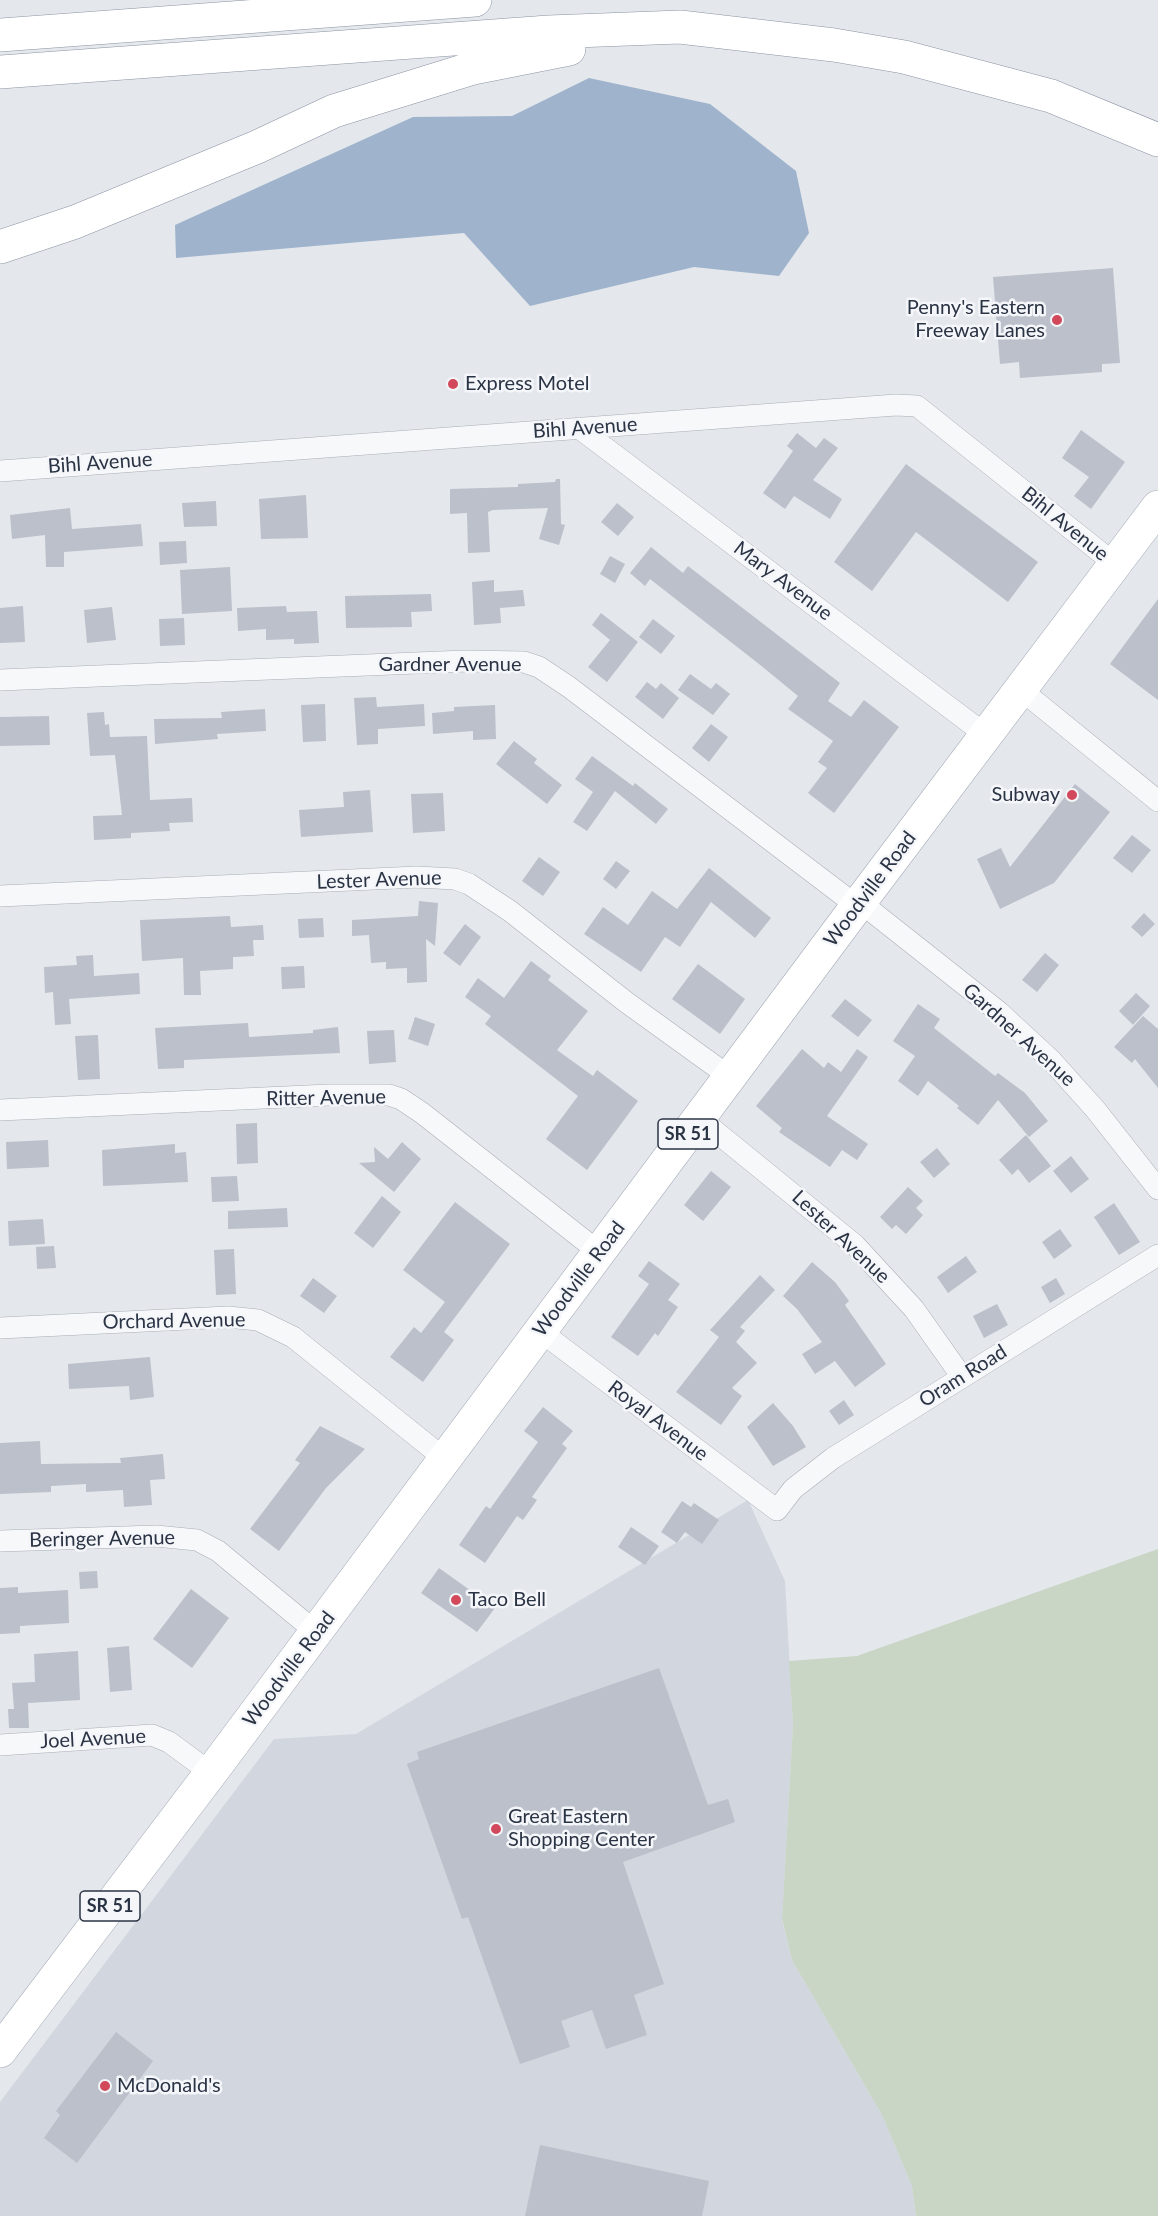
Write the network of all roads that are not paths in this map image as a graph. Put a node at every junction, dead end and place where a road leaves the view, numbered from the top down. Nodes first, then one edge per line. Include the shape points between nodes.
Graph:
1 (475, 0) edge
2 (0, 35) edge
3 (768, 38) junction
4 (0, 72) edge
5 (1158, 140) edge
6 (0, 247) edge
7 (579, 428) junction
8 (0, 471) edge
9 (1158, 507) edge
10 (1115, 564) junction
11 (0, 680) edge
12 (1020, 689) junction
13 (986, 735) junction
14 (1158, 801) edge
15 (0, 896) edge
16 (858, 904) junction
17 (730, 1077) junction
18 (0, 1110) edge
19 (699, 1118) junction
20 (1158, 1189) edge
21 (599, 1252) junction
22 (1158, 1255) edge
23 (0, 1328) edge
24 (540, 1331) junction
25 (962, 1377) junction
26 (445, 1459) junction
27 (777, 1509) joint
28 (0, 1541) edge
29 (316, 1632) junction
30 (0, 1745) edge
31 (211, 1773) junction
32 (0, 2051) edge

1 - 2 main road
3 - 4 main road via 681,27 549,32
3 - 5 main road via 857,49 986,76 1051,96
3 - 6 main road via 600,44 463,71 334,111 75,222
7 - 8 street, Bihl Avenue
7 - 10 street, Bihl Avenue via 917,406
7 - 13 street, Mary Avenue
9 - 10 main road, Woodville Road / SR 51
10 - 12 main road, Woodville Road / SR 51
11 - 16 street, Gardner Avenue via 465,661 524,662 569,687
12 - 13 main road, Woodville Road / SR 51
12 - 14 street
13 - 16 main road, Woodville Road / SR 51
15 - 17 street, Lester Avenue via 447,877 469,885 510,911
16 - 17 main road, Woodville Road / SR 51
16 - 20 street, Gardner Avenue via 999,1012 1051,1060 1109,1125
17 - 19 main road, Woodville Road / SR 51
18 - 21 street, Ritter Avenue via 389,1095 422,1113
19 - 21 main road, Woodville Road / SR 51
19 - 25 street, Lester Avenue via 855,1245 914,1309
21 - 24 main road, Woodville Road / SR 51
22 - 25 street, Oram Road
23 - 26 street, Orchard Avenue via 228,1317 258,1320 293,1337
24 - 26 main road, Woodville Road / SR 51
24 - 27 street, Royal Avenue
25 - 27 street, Oram Road via 833,1458 793,1489
26 - 29 main road, Woodville Road / SR 51
28 - 29 street, Beringer Avenue via 156,1536 196,1540 218,1551
29 - 31 main road, Woodville Road / SR 51
30 - 31 street, Joel Avenue via 152,1735 169,1742
31 - 32 main road, Woodville Road / SR 51

